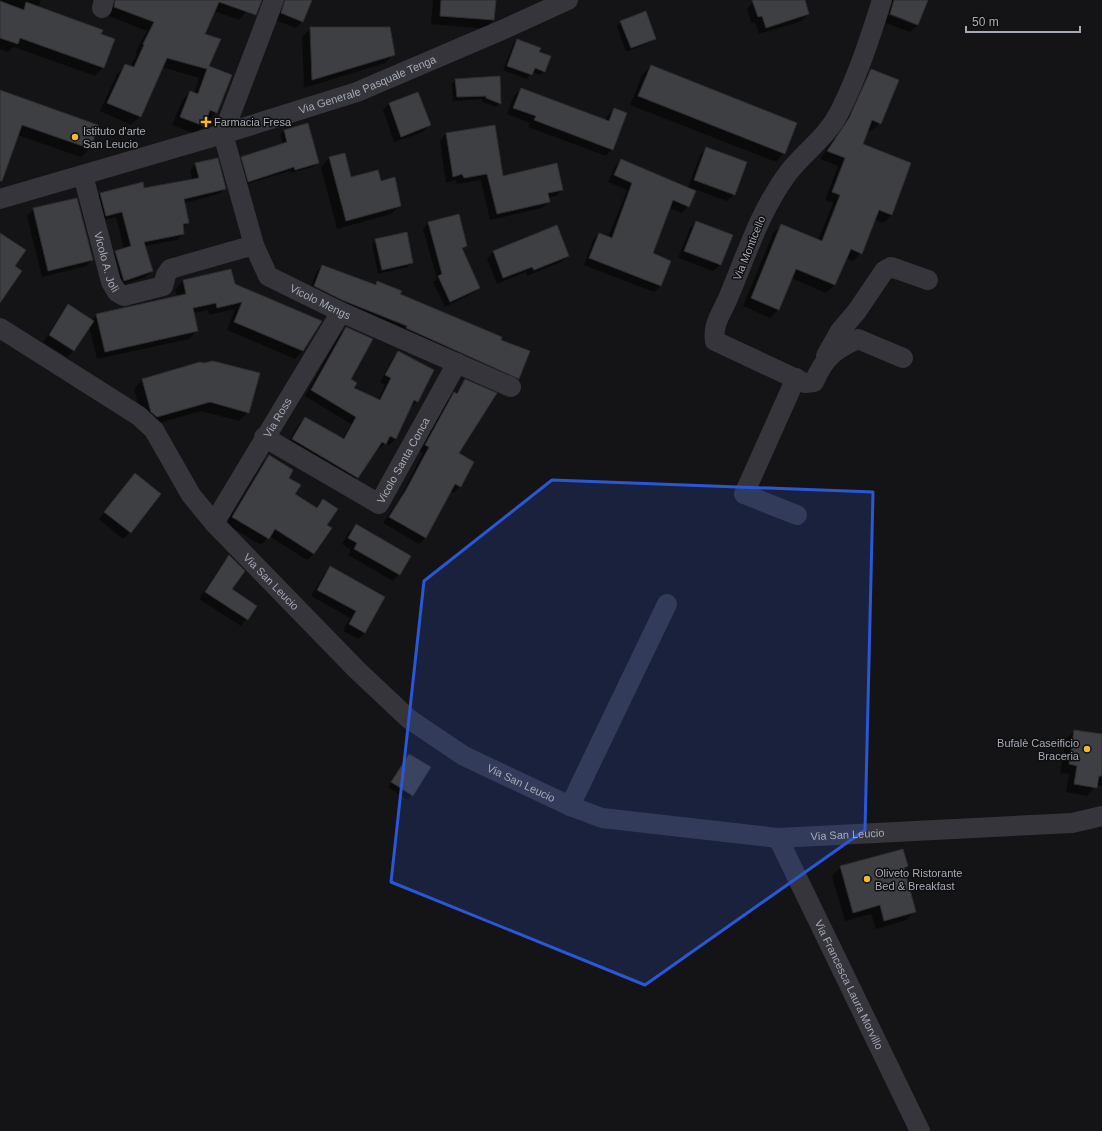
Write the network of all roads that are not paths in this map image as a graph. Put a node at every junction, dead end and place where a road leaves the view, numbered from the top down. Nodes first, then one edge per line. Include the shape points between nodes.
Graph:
1 (274, 0) edge
2 (568, 0) edge
3 (882, 0) edge
4 (223, 134) junction
5 (83, 175) junction
6 (0, 199) edge
7 (254, 245) junction
8 (928, 280) dead end
9 (341, 312) junction
10 (0, 328) edge
11 (903, 358) dead end
12 (457, 363) junction
13 (822, 363) junction
14 (796, 378) junction
15 (511, 387) dead end
16 (264, 437) junction
17 (796, 515) dead end
18 (214, 523) junction
19 (667, 604) dead end
20 (570, 806) junction
21 (1102, 816) edge
22 (778, 838) junction
23 (920, 1131) edge

1 - 4 street
2 - 4 street, Via Generale Pasquale Tenga via 357,92
3 - 14 street, Via Monticello via 872,33 839,114 817,143 789,172 773,196 756,226 713,331 715,341
4 - 5 street, Via Generale Pasquale Tenga
4 - 7 street, Vicolo Mengs
5 - 6 street, Via Generale Pasquale Tenga
5 - 7 street, Vicolo A. Joli via 111,282 117,292 124,296 163,286 170,269
7 - 9 street, Vicolo Mengs via 268,276
8 - 13 street, Via Monticello via 892,267 884,271 857,312 840,331
9 - 12 street, Vicolo Mengs
9 - 16 street, Via Ross
10 - 18 street, Via San Leucio via 154,430 191,495
11 - 13 street, Via Monticello via 858,339 843,346
12 - 15 street, Vicolo Mengs
12 - 16 street, Vicolo Santa Conca via 380,504
13 - 14 street, Via Monticello via 814,382 805,383
14 - 17 street via 744,494
16 - 18 street, Via Ross
18 - 20 street, Via San Leucio via 409,719 464,756
19 - 20 street
20 - 22 street, Via San Leucio via 602,818
21 - 22 street, Via San Leucio via 1072,824
22 - 23 street, Via Francesca Laura Morvillo

